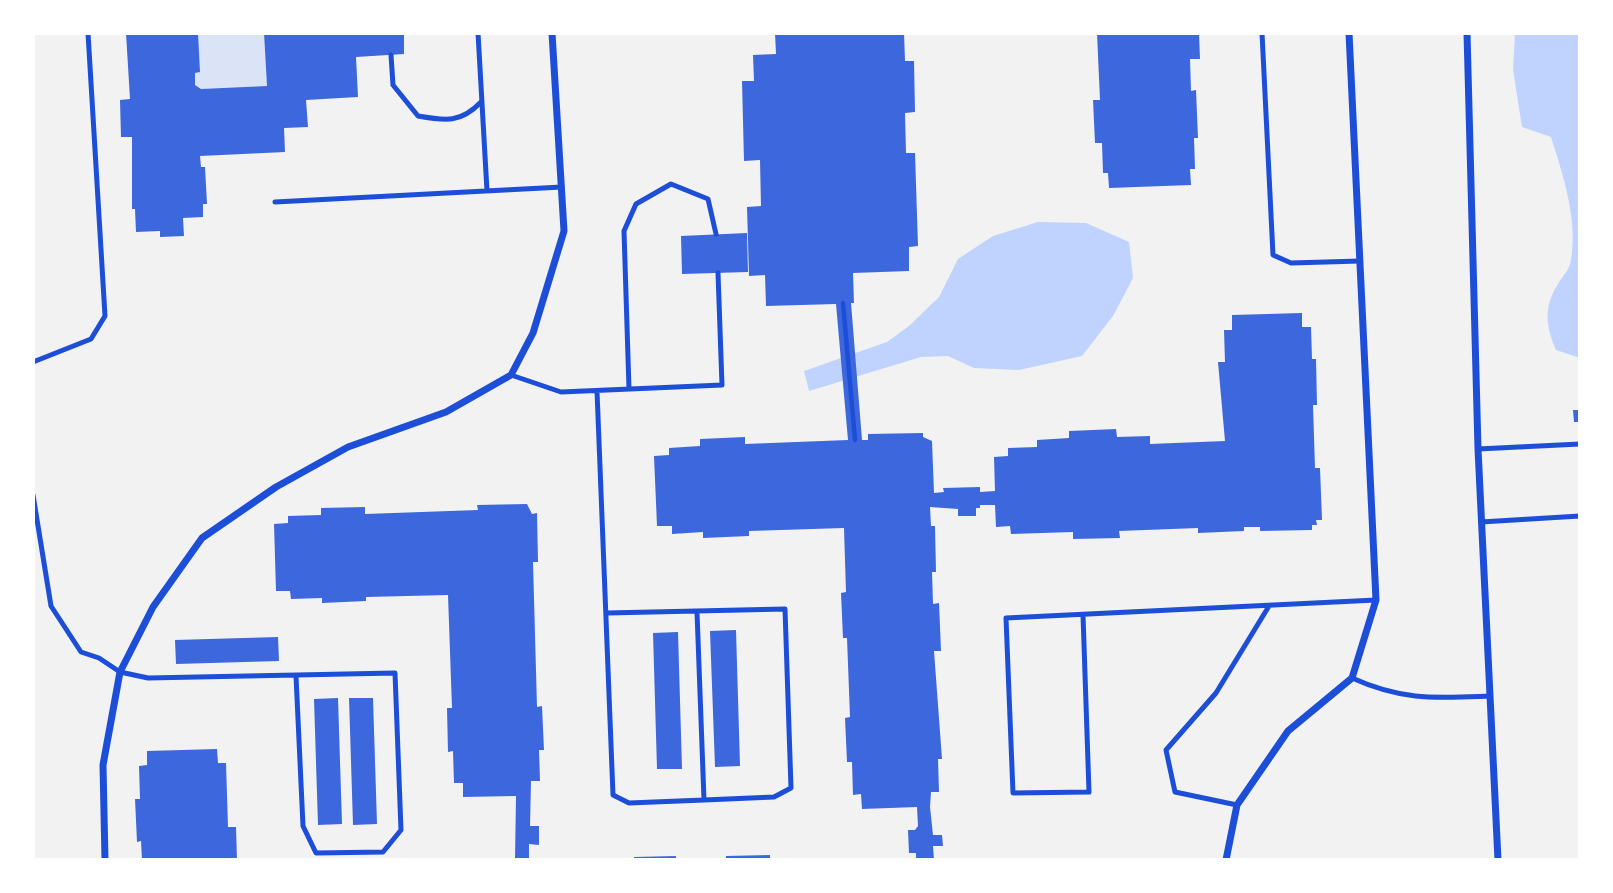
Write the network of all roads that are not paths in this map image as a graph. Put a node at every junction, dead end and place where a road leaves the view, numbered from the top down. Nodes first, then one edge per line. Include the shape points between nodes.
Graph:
1 (88, 33) edge
2 (478, 33) edge
3 (552, 33) edge
4 (1262, 33) edge
5 (1349, 33) edge
6 (1467, 33) edge
7 (391, 55) dead end
8 (481, 102) junction
9 (562, 187) junction
10 (487, 191) junction
11 (275, 202) dead end
12 (716, 234) dead end
13 (1360, 261) junction
14 (718, 273) dead end
15 (33, 362) edge
16 (511, 375) junction
17 (629, 389) junction
18 (597, 391) junction
19 (1580, 444) edge
20 (1478, 449) junction
21 (33, 495) edge
22 (1580, 516) edge
23 (1481, 522) junction
24 (1376, 600) junction
25 (1269, 606) junction
26 (697, 612) junction
27 (607, 613) junction
28 (1083, 615) junction
29 (120, 672) junction
30 (296, 676) junction
31 (1352, 678) junction
32 (1490, 696) junction
33 (704, 800) junction
34 (1237, 805) junction
35 (105, 860) edge
36 (1226, 860) edge
37 (1498, 860) edge

1 - 15 lane via 104,316 91,339
2 - 8 lane
3 - 9 street
4 - 13 lane via 1273,255 1291,263
5 - 13 street
6 - 20 street
7 - 8 lane via 393,85 418,116 447,122 467,116
8 - 10 lane
9 - 10 lane
9 - 16 street via 564,231 533,333
10 - 11 lane
12 - 17 lane via 708,199 671,184 636,204 624,231
13 - 24 street
14 - 17 lane via 722,385
16 - 18 lane via 561,392
16 - 29 street via 446,412 348,447 276,487 202,538 153,607
17 - 18 lane
18 - 27 lane
19 - 20 lane
20 - 23 street
21 - 29 lane via 51,607 81,652
22 - 23 lane
23 - 32 street
24 - 25 lane
24 - 31 street
25 - 28 lane
25 - 34 lane via 1216,694 1166,750 1175,792
26 - 27 lane
26 - 33 lane
26 - 33 lane via 785,609 793,764 792,788 774,797
27 - 33 lane via 613,795 629,803
28 - 28 lane via 1006,618 1013,793 1089,792
29 - 30 lane via 148,678
29 - 35 street via 103,765
30 - 30 lane via 303,826 316,853 383,852 401,830 395,673
31 - 32 lane via 1384,693 1416,698
31 - 34 street via 1288,732
32 - 37 street
34 - 36 street

